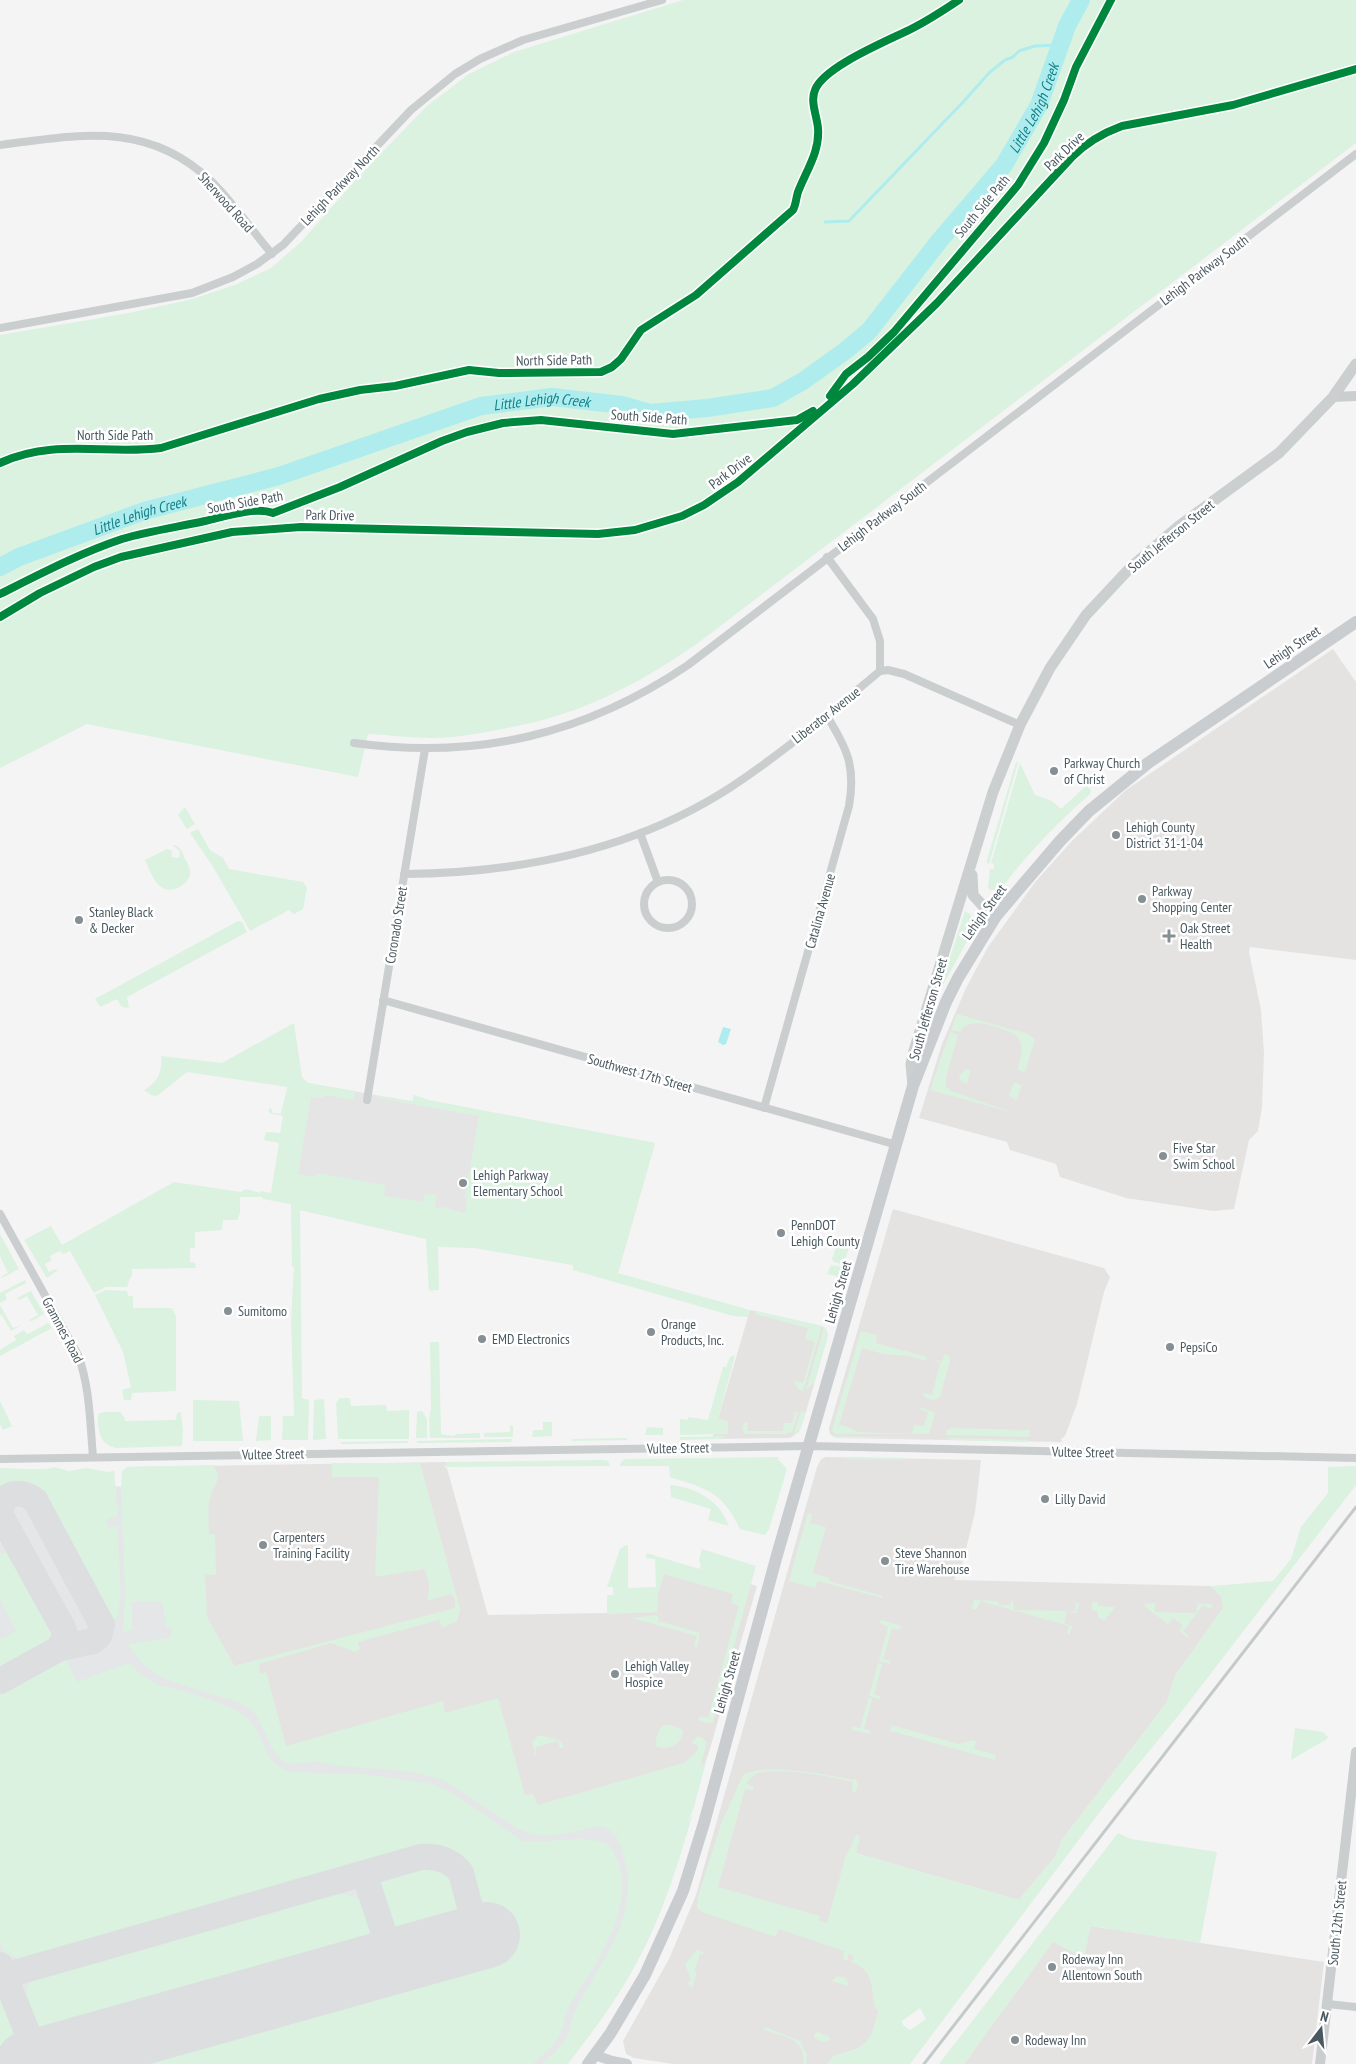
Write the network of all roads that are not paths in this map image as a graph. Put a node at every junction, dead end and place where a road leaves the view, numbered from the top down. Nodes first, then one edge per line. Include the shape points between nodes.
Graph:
1 (662, 0) edge
2 (1356, 69) edge
3 (0, 145) edge
4 (1356, 154) edge
5 (272, 254) junction
6 (0, 328) edge
7 (1356, 364) edge
8 (1356, 396) edge
9 (1333, 397) junction
10 (827, 557) junction
11 (0, 617) edge
12 (1356, 622) edge
13 (880, 671) junction
14 (827, 716) junction
15 (1020, 725) junction
16 (354, 744) dead end
17 (425, 749) junction
18 (640, 833) junction
19 (977, 846) junction
20 (404, 874) junction
21 (658, 882) junction
22 (996, 916) junction
23 (384, 1000) junction
24 (913, 1086) junction
25 (367, 1100) dead end
26 (764, 1108) junction
27 (897, 1145) junction
28 (0, 1214) edge
29 (809, 1446) junction
30 (93, 1457) junction
31 (0, 1458) edge
32 (1356, 1458) edge
33 (1356, 1752) edge
34 (1328, 2004) junction
35 (1356, 2007) edge
36 (591, 2059) edge
37 (627, 2064) edge
38 (1320, 2064) edge

1 - 5 street, Lehigh Parkway North via 523,40 488,54 455,74 411,110
2 - 11 street, Park Drive via 1233,105 1122,126 1091,141 1072,156 937,303 853,384 738,482 682,516 635,530 598,534 301,527 232,532 121,557 40,593
3 - 5 street, Sherwood Road via 82,134 127,138 153,145 185,160 213,182
4 - 10 street, Lehigh Parkway South
5 - 6 street, Lehigh Parkway North via 233,277 192,293
7 - 9 main road, South Jefferson Street
8 - 9 street
9 - 15 main road, South Jefferson Street via 1266,464 1160,541 1113,585 1067,641
10 - 13 street via 873,619 880,641
10 - 17 street, Lehigh Parkway South via 688,665 615,708 533,736 472,747
12 - 22 main road, Lehigh Street via 1119,785 1060,840
13 - 14 street, Liberator Avenue
13 - 15 street via 904,674
14 - 18 street, Liberator Avenue via 742,780 692,809
14 - 26 street, Catalina Avenue via 847,754 852,791
15 - 19 main road, South Jefferson Street via 993,792
16 - 17 street, Lehigh Parkway South
17 - 20 street, Coronado Street
18 - 20 street, Liberator Avenue via 583,852 524,866
18 - 21 street
19 - 22 main road, South Jefferson Street via 971,881 973,895
19 - 24 main road, South Jefferson Street via 913,1054
20 - 23 street, Coronado Street
21 - 21 street via 651,886 644,899 646,914 664,928 680,925 691,913 688,889 674,880
22 - 24 main road, Lehigh Street via 946,1002
23 - 25 street, Coronado Street
23 - 26 street, Southwest 17th Street
24 - 27 main road, Lehigh Street
26 - 27 street, Southwest 17th Street
27 - 29 main road, Lehigh Street
28 - 30 street, Grammes Road via 83,1368
29 - 30 street, Vultee Street
29 - 32 street, Vultee Street
29 - 36 main road, Lehigh Street via 683,1891 645,1975
30 - 31 street, Vultee Street
33 - 34 street, South 12th Street
34 - 35 street
34 - 38 street, South 12th Street
36 - 37 street

